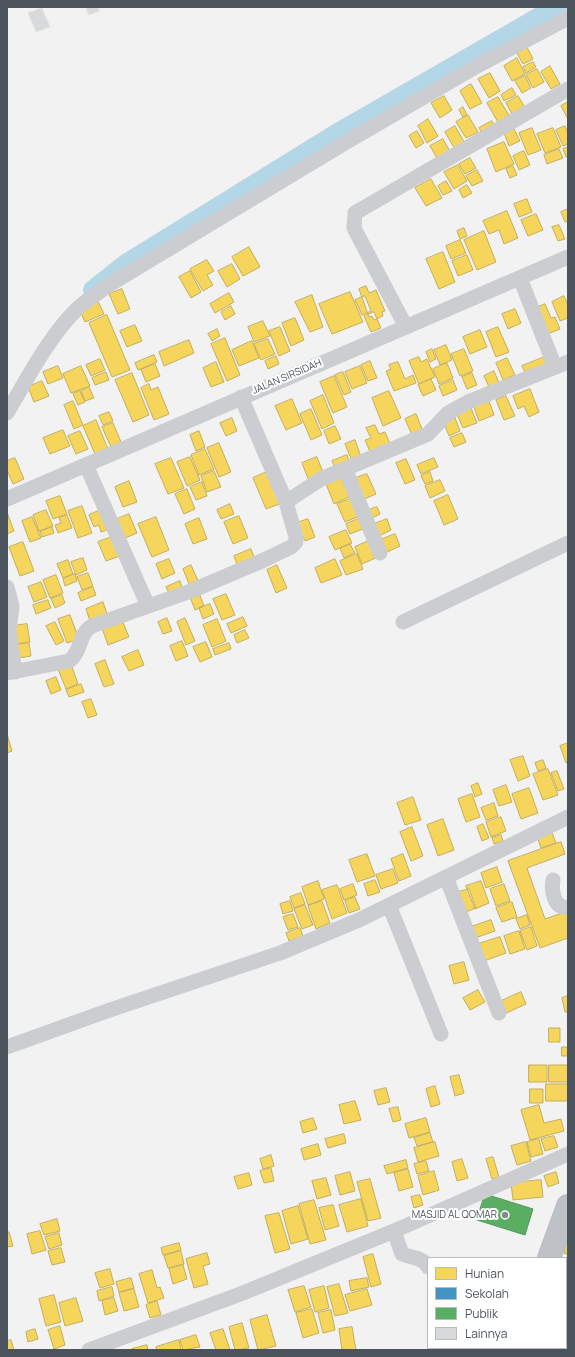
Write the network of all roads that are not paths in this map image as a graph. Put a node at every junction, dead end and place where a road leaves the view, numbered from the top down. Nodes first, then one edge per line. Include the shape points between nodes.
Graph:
1 (568, 18) edge
2 (568, 89) edge
3 (568, 257) edge
4 (520, 278) junction
5 (406, 327) junction
6 (562, 365) edge
7 (241, 398) junction
8 (7, 413) edge
9 (86, 465) junction
10 (345, 469) junction
11 (7, 499) edge
12 (286, 502) junction
13 (568, 543) edge
14 (380, 554) dead end
15 (7, 587) edge
16 (148, 606) junction
17 (403, 622) dead end
18 (11, 672) edge
19 (568, 817) edge
20 (446, 877) junction
21 (553, 880) dead end
22 (389, 905) junction
23 (568, 906) edge
24 (499, 1013) dead end
25 (441, 1034) dead end
26 (7, 1047) edge
27 (568, 1154) edge
28 (568, 1206) edge
29 (394, 1230) junction
30 (549, 1257) edge
31 (427, 1266) edge
32 (89, 1350) edge

1 - 8 street via 476,66 112,283 71,316 41,355
2 - 5 street via 355,214 354,228
3 - 4 street, JALAN SIRSIDAH
4 - 5 street, JALAN SIRSIDAH
4 - 6 street
5 - 7 street, JALAN SIRSIDAH
6 - 10 street via 468,402 448,413 428,434
7 - 9 street, JALAN SIRSIDAH
7 - 12 street
9 - 11 street, JALAN SIRSIDAH
9 - 16 street
10 - 12 street via 321,479
10 - 14 street
12 - 16 street via 296,537 296,542 291,547 191,591
13 - 17 street
15 - 18 street via 12,606 9,630
16 - 18 street via 89,628 76,654 69,660
19 - 20 street
20 - 22 street
20 - 24 street
21 - 23 street via 553,895 558,904
22 - 25 street
22 - 26 street via 280,953
27 - 29 street
28 - 30 highway
29 - 31 street via 402,1254 420,1260
29 - 32 street via 243,1293

